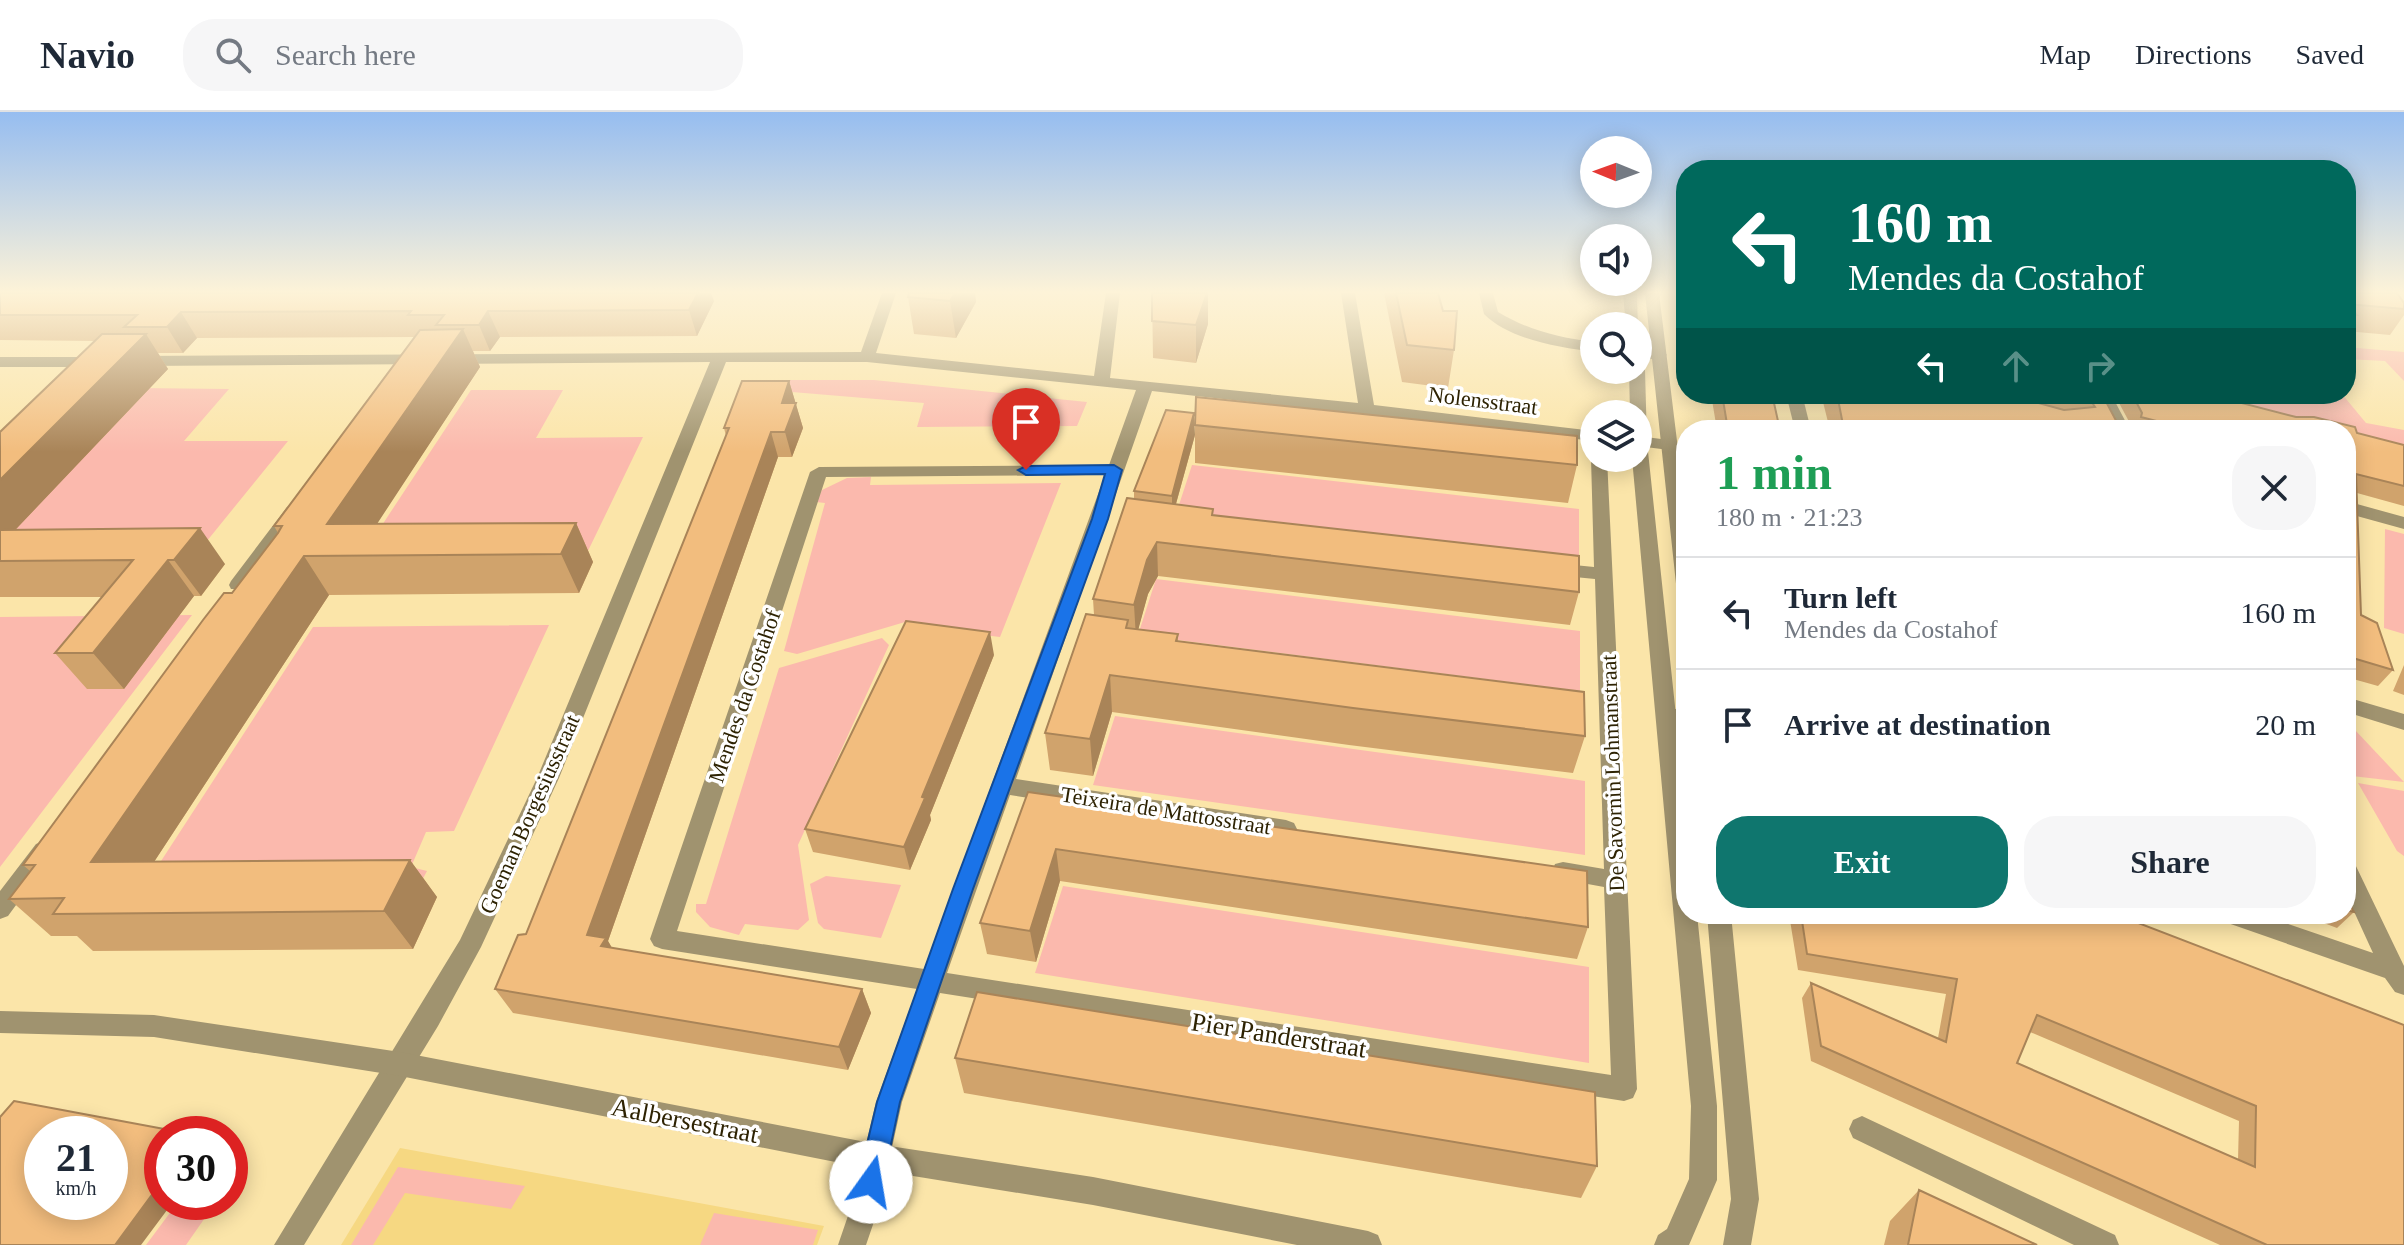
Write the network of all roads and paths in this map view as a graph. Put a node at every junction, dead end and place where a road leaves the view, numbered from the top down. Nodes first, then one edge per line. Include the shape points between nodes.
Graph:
1 (871, 346) edge
2 (1106, 346) edge
3 (1357, 346) edge
4 (1653, 346) edge
5 (1658, 348) junction
6 (1652, 349) edge
7 (867, 357) junction
8 (720, 358) junction
9 (404, 360) junction
10 (118, 361) junction
11 (0, 362) edge
12 (388, 381) edge
13 (88, 382) edge
14 (1101, 383) junction
15 (1145, 388) junction
16 (2204, 404) edge
17 (2212, 406) edge
18 (1367, 409) junction
19 (1580, 434) edge
20 (1652, 443) edge
21 (1669, 445) junction
22 (1114, 470) junction
23 (1600, 472) edge
24 (1643, 472) edge
25 (309, 490) edge
26 (1676, 506) edge
27 (2356, 510) edge
28 (2404, 523) edge
29 (1541, 567) edge
30 (1604, 574) junction
31 (224, 604) edge
32 (2356, 707) edge
33 (1676, 717) edge
34 (2404, 722) edge
35 (1001, 785) junction
36 (1301, 831) edge
37 (56, 833) edge
38 (1537, 867) edge
39 (1616, 880) junction
40 (2356, 890) edge
41 (0, 909) edge
42 (1691, 924) edge
43 (1720, 924) edge
44 (2257, 924) edge
45 (2398, 977) edge
46 (933, 981) junction
47 (0, 1022) edge
48 (400, 1064) junction
49 (1624, 1089) joint
50 (1862, 1129) dead end
51 (876, 1157) junction
52 (1672, 1242) edge
53 (288, 1245) edge
54 (852, 1245) edge
55 (1368, 1245) edge
56 (1737, 1245) edge
57 (2105, 1245) edge

1 - 7 street
2 - 14 street
3 - 18 street
4 - 5 street
5 - 6 street
5 - 21 street
7 - 8 street, Nolensstraat
7 - 14 street, Nolensstraat
8 - 9 street, Nolensstraat
8 - 48 street, Goeman Borgesiusstraat via 548,778 469,947
9 - 10 street, Nolensstraat
9 - 12 street
10 - 11 street, Nolensstraat
10 - 13 street
14 - 15 street, Nolensstraat
15 - 18 street, Nolensstraat
15 - 22 street
16 - 17 street
18 - 19 street, Nolensstraat
20 - 21 street
21 - 26 street
22 - 35 street via 1108,520
22 - 46 street, Mendes da Costahof via 819,472 662,939
23 - 30 street, De Savornin Lohmanstraat
24 - 33 street
25 - 31 street
27 - 28 street
29 - 30 street
30 - 39 street, De Savornin Lohmanstraat via 1602,710
32 - 34 street
35 - 36 street, Teixeira de Mattosstraat
35 - 46 street
37 - 41 street
38 - 39 street
39 - 49 street, De Savornin Lohmanstraat
40 - 45 street
42 - 52 street via 1704,1106 1703,1180
43 - 56 street via 1745,1199
44 - 45 street
46 - 49 street, Pier Panderstraat
46 - 51 street via 889,1102
47 - 48 street, Aalbersestraat via 154,1026
48 - 51 street, Aalbersestraat
48 - 53 street, Goeman Borgesiusstraat
50 - 57 street
51 - 54 street
51 - 55 street, Aalbersestraat via 1093,1191

